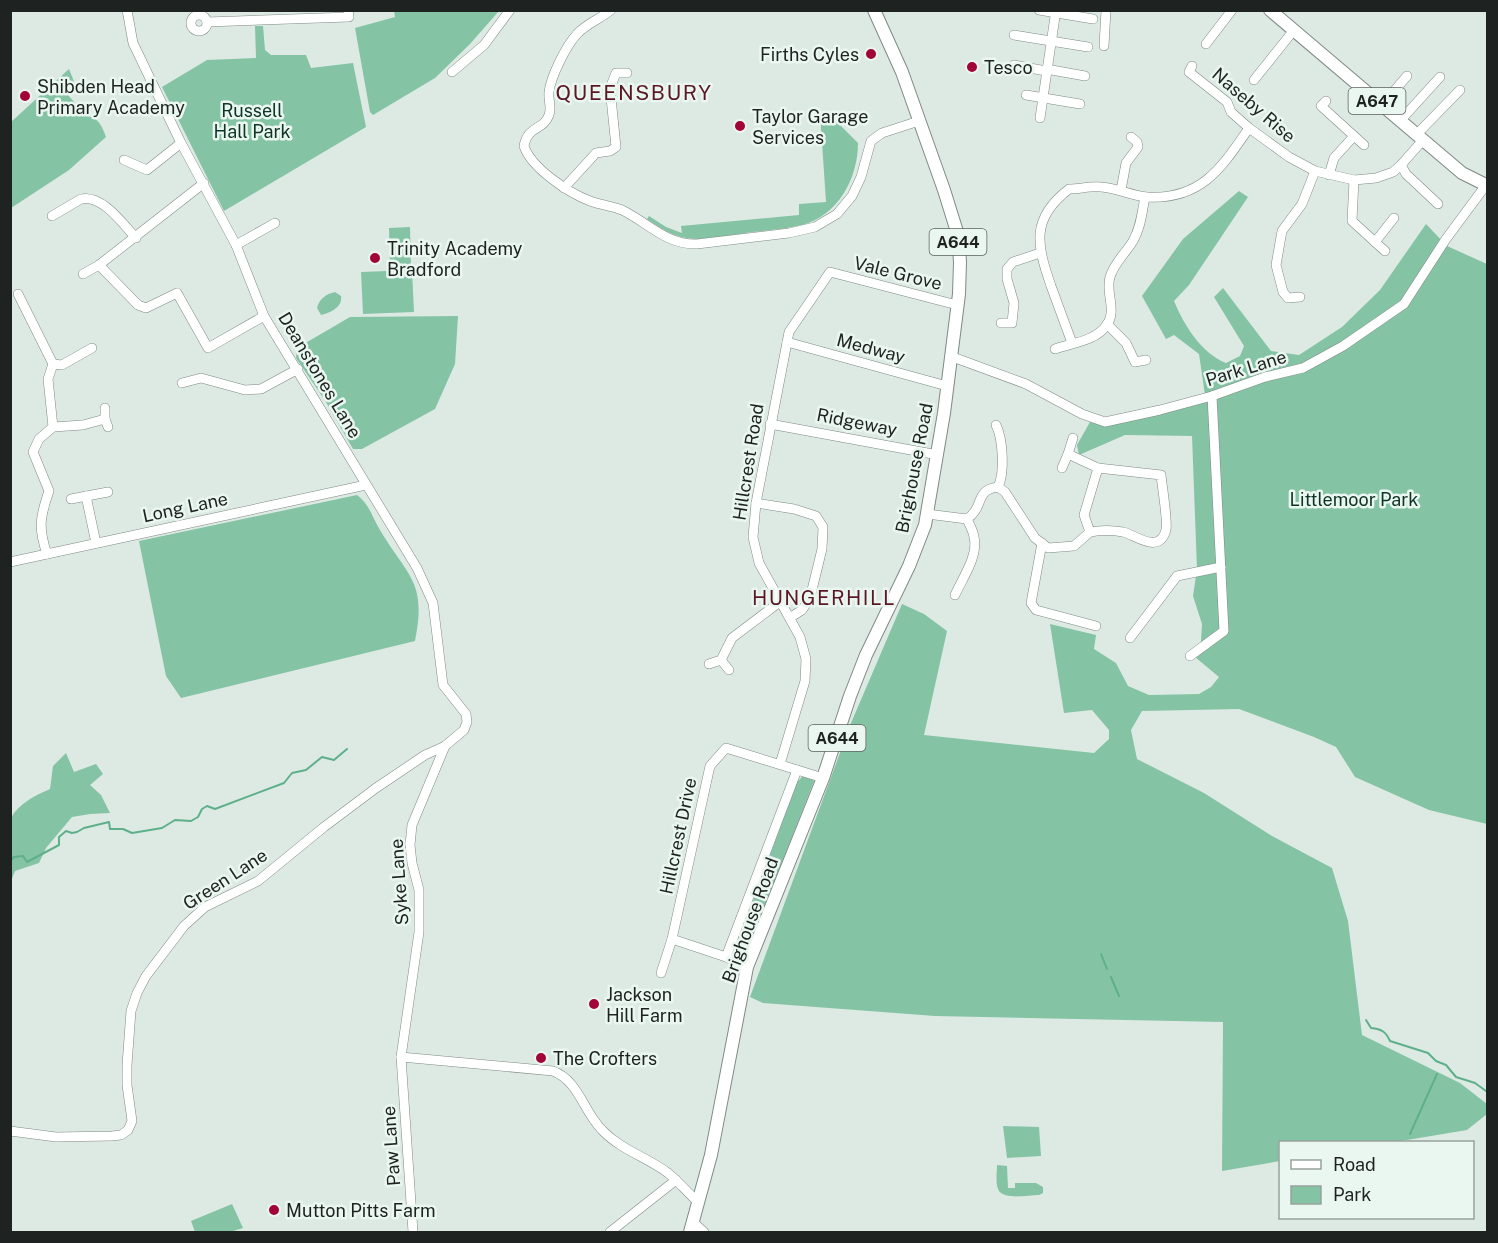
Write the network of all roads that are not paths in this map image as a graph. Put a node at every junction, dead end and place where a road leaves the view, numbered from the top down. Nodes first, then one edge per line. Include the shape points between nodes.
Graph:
1 (127, 10) edge
2 (510, 10) edge
3 (611, 10) edge
4 (874, 10) edge
5 (1039, 10) edge
6 (1106, 10) edge
7 (1232, 10) edge
8 (1270, 10) edge
9 (1056, 12) edge
10 (198, 13) edge
11 (348, 14) edge
12 (1092, 19) dead end
13 (207, 22) junction
14 (1294, 30) junction
15 (1014, 35) dead end
16 (1051, 42) junction
17 (1206, 44) dead end
18 (1104, 46) dead end
19 (1088, 47) dead end
20 (1014, 65) dead end
21 (1046, 70) junction
22 (1189, 71) dead end
23 (452, 72) dead end
24 (627, 73) dead end
25 (1084, 76) dead end
26 (1407, 76) dead end
27 (1440, 77) dead end
28 (1254, 80) dead end
29 (1460, 90) dead end
30 (1026, 95) dead end
31 (1042, 98) junction
32 (1326, 101) dead end
33 (1080, 104) dead end
34 (1382, 105) junction
35 (1040, 118) dead end
36 (919, 121) junction
37 (1400, 121) junction
38 (1249, 128) junction
39 (1353, 136) junction
40 (1131, 137) dead end
41 (1420, 137) junction
42 (182, 143) junction
43 (1364, 145) dead end
44 (124, 160) dead end
45 (1401, 165) junction
46 (1315, 171) junction
47 (1329, 175) junction
48 (1354, 180) junction
49 (204, 183) junction
50 (1487, 186) edge
51 (564, 188) junction
52 (1121, 190) junction
53 (1145, 197) junction
54 (1438, 204) dead end
55 (52, 216) dead end
56 (1394, 218) dead end
57 (275, 223) dead end
58 (135, 238) junction
59 (1375, 242) junction
60 (236, 245) junction
61 (1385, 251) dead end
62 (1040, 253) junction
63 (99, 265) junction
64 (830, 272) joint
65 (82, 274) dead end
66 (18, 294) dead end
67 (1300, 297) dead end
68 (957, 305) junction
69 (264, 316) junction
70 (1001, 323) dead end
71 (1107, 324) junction
72 (787, 342) junction
73 (1072, 343) junction
74 (92, 348) dead end
75 (1055, 349) dead end
76 (950, 356) junction
77 (1146, 360) dead end
78 (53, 364) junction
79 (298, 369) junction
80 (182, 383) dead end
81 (947, 386) junction
82 (1212, 396) junction
83 (105, 408) dead end
84 (770, 424) junction
85 (53, 427) junction
86 (1000, 429) dead end
87 (1073, 438) dead end
88 (1068, 454) junction
89 (938, 455) junction
90 (1062, 468) dead end
91 (1098, 468) junction
92 (366, 485) junction
93 (998, 487) junction
94 (108, 492) dead end
95 (86, 496) junction
96 (71, 499) dead end
97 (756, 503) junction
98 (927, 514) junction
99 (967, 519) junction
100 (1090, 532) junction
101 (96, 543) junction
102 (1042, 543) junction
103 (47, 554) junction
104 (10, 562) edge
105 (1221, 567) junction
106 (955, 595) dead end
107 (781, 602) junction
108 (791, 617) junction
109 (1096, 626) dead end
110 (1130, 638) dead end
111 (1190, 656) dead end
112 (721, 660) junction
113 (709, 664) dead end
114 (729, 670) dead end
115 (445, 747) junction
116 (780, 764) junction
117 (797, 770) junction
118 (823, 778) junction
119 (672, 939) junction
120 (726, 957) junction
121 (747, 967) junction
122 (661, 973) dead end
123 (401, 1057) junction
124 (10, 1131) edge
125 (676, 1180) junction
126 (698, 1202) junction
127 (691, 1227) edge
128 (413, 1233) edge
129 (610, 1233) edge
130 (704, 1233) edge

1 - 42 street, Deanstones Lane via 133,43
2 - 23 street via 483,45
3 - 51 street via 576,35 554,77 548,118 525,138 524,146 531,158
4 - 36 main road, Brighouse Road / A644
5 - 9 street
6 - 18 street
7 - 17 street
8 - 14 main road, A647
9 - 12 street
9 - 16 street
10 - 13 street
10 - 13 street via 191,25 195,30 203,30
11 - 13 street
14 - 28 street
14 - 34 main road, A647
15 - 16 street
16 - 19 street
16 - 21 street
20 - 21 street
21 - 25 street
21 - 31 street
22 - 38 street, Naseby Rise via 1227,102 1231,112
24 - 51 street via 613,69 610,88 616,147 596,153
26 - 34 street
27 - 37 street
29 - 41 street, Naseby Rise
30 - 31 street
31 - 33 street
31 - 35 street
32 - 39 street via 1321,106
34 - 37 main road, A647
36 - 51 street via 882,133 871,141 861,177 837,214 815,227 789,233 688,244 668,238 624,211
36 - 68 main road, Brighouse Road / A644 via 958,235
37 - 41 main road, A647
38 - 46 street, Naseby Rise
38 - 53 street via 1222,168 1210,178 1176,194
39 - 43 street
39 - 47 street via 1334,158
40 - 52 street via 1138,147 1126,163
41 - 45 street, Naseby Rise
41 - 50 main road, A647 via 1462,173
42 - 44 street via 147,170
42 - 49 street, Deanstones Lane
45 - 48 street, Naseby Rise via 1376,178
45 - 54 street
46 - 47 street, Naseby Rise
46 - 67 street via 1302,204 1282,231 1276,265 1283,292 1288,298
47 - 48 street, Naseby Rise
48 - 59 street via 1352,221
49 - 58 street
49 - 60 street, Deanstones Lane
50 - 82 street, Park Lane via 1446,239 1404,304 1303,368 1265,376
52 - 53 street
52 - 62 street via 1069,189 1062,194 1042,222
53 - 71 street via 1137,234 1109,279 1112,304
55 - 58 street via 86,198 111,210
56 - 59 street
57 - 60 street
58 - 63 street
59 - 61 street
60 - 69 street, Deanstones Lane
62 - 70 street via 1013,262 1007,269 1014,303 1012,323
62 - 73 street
63 - 65 street
63 - 69 street via 138,305 146,308 177,293 208,348
64 - 68 street, Vale Grove
64 - 72 street, Hillcrest Road via 789,332
66 - 78 street
68 - 76 main road, Brighouse Road / A644
69 - 79 street, Deanstones Lane
71 - 73 street via 1095,336
71 - 77 street via 1126,343 1135,362
72 - 81 street, Medway
72 - 84 street, Hillcrest Road
73 - 75 street
74 - 78 street via 62,364
76 - 81 main road, Brighouse Road / A644
76 - 82 street, Park Lane via 1026,384 1105,422
78 - 85 street via 48,379
79 - 80 street via 261,389 245,390 201,378
79 - 92 street, Deanstones Lane
81 - 89 main road, Brighouse Road / A644
82 - 105 street
83 - 85 street via 106,423
84 - 89 street, Ridgeway
84 - 97 street, Hillcrest Road
85 - 103 street via 39,439 33,452 49,491 42,509 40,534
86 - 93 street via 1002,464
87 - 88 street
88 - 90 street
88 - 91 street
89 - 98 main road, Brighouse Road / A644
91 - 100 street via 1084,515
91 - 100 street via 1161,474 1166,530 1154,542 1125,533
92 - 101 street, Long Lane
92 - 115 street, Deanstones Lane via 421,577 432,603 443,685 466,714 464,730
93 - 99 street via 982,493 973,515
93 - 102 street
94 - 95 street
95 - 96 street
95 - 101 street
97 - 107 street, Hillcrest Road via 753,537 759,562
97 - 108 street via 816,516 823,527 810,598
98 - 99 street
98 - 118 main road, Brighouse Road / A644 via 909,566 857,680
99 - 106 street via 975,545
100 - 102 street via 1074,546 1048,548
101 - 103 street, Long Lane
102 - 109 street via 1032,607
103 - 104 street, Long Lane
105 - 110 street via 1177,576
105 - 111 street via 1224,631
107 - 108 street, Hillcrest Road
107 - 112 street via 732,638
108 - 116 street, Hillcrest Road via 806,659 805,681
112 - 113 street
112 - 114 street
115 - 123 street, Syke Lane via 412,825 410,845 419,890 419,932
115 - 124 street, Green Lane via 425,755 376,788 258,881 205,907 167,946 146,976 131,1011 127,1086 132,1121 128,1130 112,1136 56,1137
116 - 117 street, Hillcrest Drive
116 - 119 street, Hillcrest Drive via 726,748 710,766
117 - 118 street, Hillcrest Drive
117 - 120 street
118 - 121 main road, Brighouse Road / A644
119 - 120 street
119 - 122 street, Hillcrest Drive
120 - 121 street
121 - 126 main road, Brighouse Road / A644 via 711,1155
123 - 125 street via 562,1074 600,1129
123 - 128 street, Paw Lane
125 - 126 street
125 - 129 street
126 - 127 main road, Brighouse Road / A644
127 - 130 street

